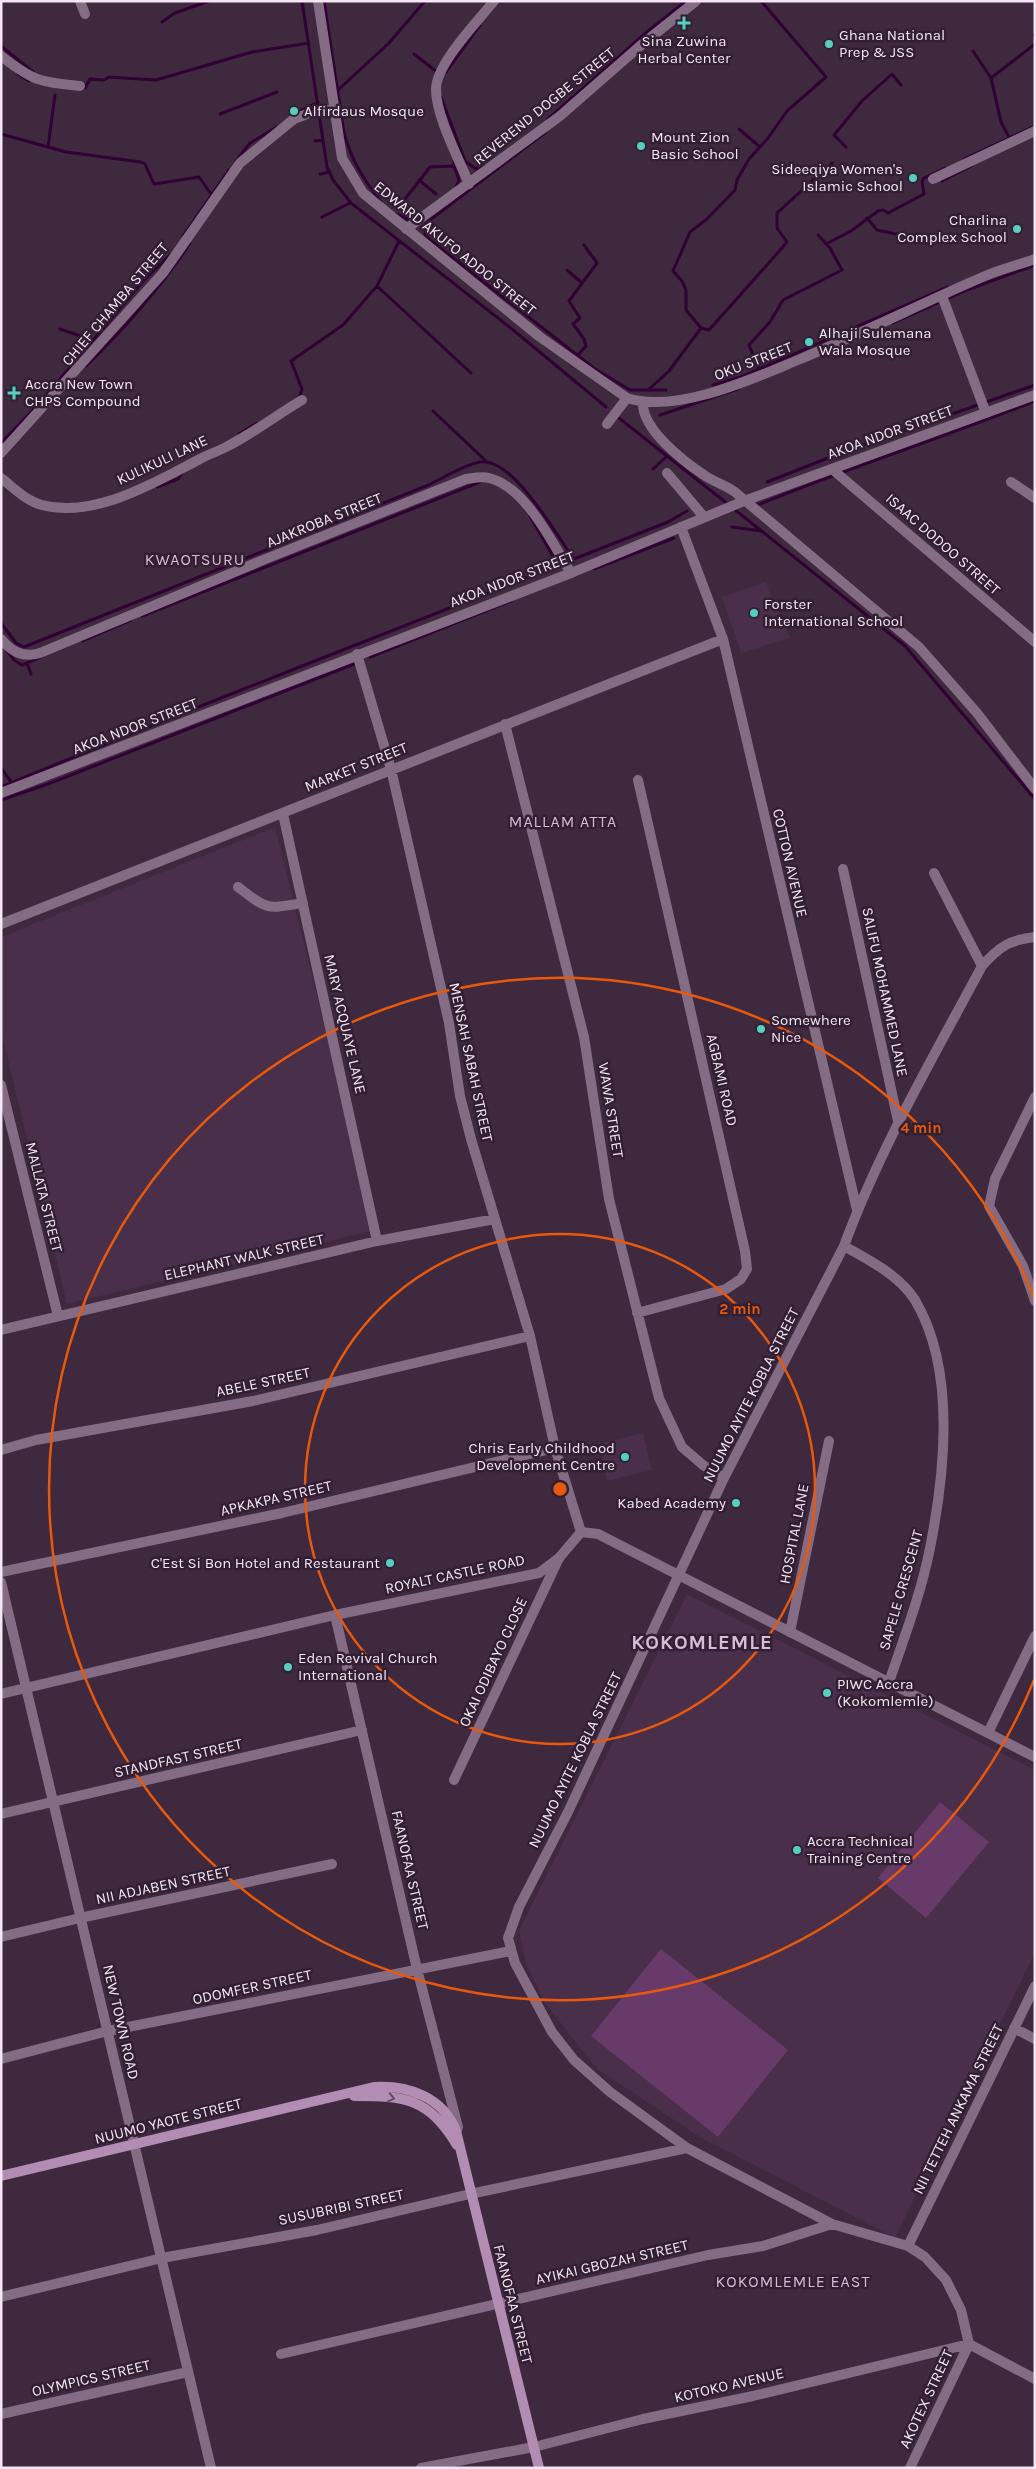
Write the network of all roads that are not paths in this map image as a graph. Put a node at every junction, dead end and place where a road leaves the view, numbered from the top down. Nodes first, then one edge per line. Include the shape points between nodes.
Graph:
1 (80, 1) edge
2 (318, 1) edge
3 (494, 1) edge
4 (696, 1) edge
5 (85, 14) dead end
6 (1, 56) edge
7 (80, 86) dead end
8 (329, 110) junction
9 (1035, 131) edge
10 (933, 179) dead end
11 (469, 184) junction
12 (406, 229) junction
13 (1035, 259) edge
14 (942, 296) junction
15 (1035, 395) edge
16 (627, 398) junction
17 (302, 400) dead end
18 (643, 403) junction
19 (986, 413) junction
20 (607, 424) dead end
21 (1, 453) edge
22 (832, 470) junction
23 (667, 473) dead end
24 (1, 478) edge
25 (1011, 482) dead end
26 (1035, 498) edge
27 (744, 501) junction
28 (708, 515) junction
29 (681, 527) junction
30 (571, 573) junction
31 (1, 638) edge
32 (723, 639) junction
33 (1035, 642) edge
34 (357, 654) junction
35 (505, 724) junction
36 (391, 769) junction
37 (638, 780) dead end
38 (1035, 789) edge
39 (1, 794) edge
40 (283, 814) junction
41 (843, 869) dead end
42 (934, 873) dead end
43 (238, 887) dead end
44 (303, 903) junction
45 (1, 924) edge
46 (1035, 937) edge
47 (982, 966) junction
48 (1, 1084) edge
49 (1035, 1097) edge
50 (898, 1121) junction
51 (857, 1210) junction
52 (495, 1219) junction
53 (378, 1241) junction
54 (844, 1246) junction
55 (1035, 1301) edge
56 (637, 1313) junction
57 (58, 1316) junction
58 (1, 1330) edge
59 (530, 1336) junction
60 (829, 1442) dead end
61 (555, 1448) junction
62 (1, 1450) edge
63 (724, 1478) junction
64 (581, 1532) junction
65 (559, 1558) junction
66 (1, 1572) edge
67 (677, 1576) junction
68 (1, 1582) edge
69 (335, 1615) junction
70 (790, 1632) junction
71 (1035, 1636) edge
72 (889, 1682) junction
73 (27, 1688) junction
74 (1, 1694) edge
75 (362, 1730) junction
76 (988, 1733) junction
77 (1035, 1757) edge
78 (454, 1780) dead end
79 (54, 1802) junction
80 (1, 1814) edge
81 (332, 1864) dead end
82 (80, 1918) junction
83 (1, 1937) edge
84 (511, 1950) junction
85 (416, 1969) junction
86 (1035, 1986) edge
87 (1014, 2028) junction
88 (108, 2032) junction
89 (1035, 2038) edge
90 (1, 2058) edge
91 (342, 2096) junction
92 (456, 2131) junction
93 (134, 2145) junction
94 (459, 2148) junction
95 (687, 2148) junction
96 (1, 2176) edge
97 (470, 2194) junction
98 (832, 2224) junction
99 (908, 2246) junction
100 (162, 2258) junction
101 (1, 2297) edge
102 (498, 2303) junction
103 (969, 2344) junction
104 (281, 2354) dead end
105 (188, 2372) junction
106 (1035, 2379) edge
107 (1, 2414) edge
108 (534, 2447) junction
109 (211, 2468) edge
110 (421, 2468) edge
111 (539, 2468) edge
112 (910, 2468) edge

1 - 5 street
2 - 8 street, EDWARD AKUFO ADDO STREET
3 - 11 street via 444,66 435,90 441,115
4 - 11 street, REVEREND DOGBE STREET via 560,116
6 - 7 street via 25,74 44,82
8 - 12 street, EDWARD AKUFO ADDO STREET via 342,158 352,178 363,193
8 - 21 street, CHIEF CHAMBA STREET via 294,119 240,164 163,273
9 - 10 street
11 - 12 street, REVEREND DOGBE STREET
12 - 16 street, EDWARD AKUFO ADDO STREET via 540,337
13 - 14 street, OKU STREET
14 - 18 street, OKU STREET via 728,389
14 - 19 street
15 - 19 street, AKOA NDOR STREET
16 - 18 street, EDWARD AKUFO ADDO STREET
16 - 20 street
17 - 24 street, KULIKULI LANE via 228,446 158,482 93,504 71,508 43,505
18 - 27 street via 642,412 647,424 662,439 703,475 730,489
19 - 22 street, AKOA NDOR STREET
22 - 27 street, AKOA NDOR STREET
22 - 33 street, ISAAC DODOO STREET
23 - 28 street
25 - 26 street
27 - 28 street, AKOA NDOR STREET
27 - 38 street via 920,647 977,713
28 - 29 street, AKOA NDOR STREET
29 - 30 street, AKOA NDOR STREET
29 - 32 street, COTTON AVENUE
30 - 31 street, AJAKROBA STREET via 518,494 489,478 466,479 40,653 20,654
30 - 34 street, AKOA NDOR STREET
32 - 35 street, MARKET STREET
32 - 51 street, COTTON AVENUE
34 - 36 street, MENSAH SABAH STREET
34 - 39 street, AKOA NDOR STREET
35 - 36 street, MARKET STREET
35 - 56 street, WAWA STREET via 584,1037 609,1199
36 - 40 street, MARKET STREET
36 - 52 street, MENSAH SABAH STREET via 448,1023 460,1096
37 - 56 street, AGBAMI ROAD via 747,1269 741,1279 726,1289
40 - 44 street, MARY ACQUAYE LANE
40 - 45 street, MARKET STREET
41 - 50 street, SALIFU MOHAMMED LANE
42 - 47 street
43 - 44 street via 271,908
44 - 53 street, MARY ACQUAYE LANE
46 - 47 street, NUUMO AYITE KOBLA STREET via 1014,940 1003,946
47 - 50 street, NUUMO AYITE KOBLA STREET
48 - 57 street, MALLATA STREET
49 - 55 street via 995,1179 989,1206 1023,1266
50 - 51 street, NUUMO AYITE KOBLA STREET
51 - 54 street, NUUMO AYITE KOBLA STREET
52 - 53 street, ELEPHANT WALK STREET
52 - 59 street, MENSAH SABAH STREET
53 - 57 street, ELEPHANT WALK STREET
54 - 63 street, NUUMO AYITE KOBLA STREET
54 - 72 street, SAPELE CRESCENT via 881,1266 914,1299 931,1337 941,1381 943,1436 932,1541
56 - 63 street, WAWA STREET via 659,1398 673,1431 682,1447
57 - 58 street, ELEPHANT WALK STREET
59 - 61 street, MENSAH SABAH STREET
59 - 62 street, ABELE STREET via 253,1401 36,1440
60 - 70 street, HOSPITAL LANE
61 - 64 street, MENSAH SABAH STREET
61 - 66 street, APKAKPA STREET via 282,1513
63 - 67 street, NUUMO AYITE KOBLA STREET
64 - 65 street, ROYALT CASTLE ROAD
64 - 67 street via 598,1534
65 - 69 street, ROYALT CASTLE ROAD via 539,1572
65 - 78 street, OKAI ODIBAYO CLOSE
67 - 70 street
67 - 84 street, NUUMO AYITE KOBLA STREET via 568,1812 519,1907 508,1938
68 - 73 street, NEW TOWN ROAD
69 - 73 street, ROYALT CASTLE ROAD
69 - 75 street, FAANOFAA STREET
70 - 72 street
71 - 76 street
72 - 76 street
73 - 74 street, ROYALT CASTLE ROAD
73 - 79 street, NEW TOWN ROAD
75 - 79 street, STANDFAST STREET
75 - 85 street, FAANOFAA STREET
76 - 77 street
79 - 80 street, STANDFAST STREET
79 - 82 street, NEW TOWN ROAD
81 - 82 street, NII ADJABEN STREET
82 - 83 street, NII ADJABEN STREET
82 - 88 street, NEW TOWN ROAD
84 - 85 street, ODOMFER STREET
84 - 95 street, NUUMO AYITE KOBLA STREET via 552,2032 574,2060 610,2092
85 - 88 street, ODOMFER STREET
85 - 92 street, FAANOFAA STREET via 458,2127
86 - 87 street, NII TETTEH ANKAMA STREET
87 - 89 street
87 - 99 street, NII TETTEH ANKAMA STREET
88 - 90 street, ODOMFER STREET
88 - 93 street, NEW TOWN ROAD
91 - 92 main road, NUUMO YAOTE STREET via 387,2086 414,2091 441,2107 452,2119
91 - 93 main road, NUUMO YAOTE STREET
91 -> 94 main road, NUUMO YAOTE STREET via 389,2096 420,2104 445,2125
92 - 94 main road, NUUMO YAOTE STREET
93 - 96 main road, NUUMO YAOTE STREET
93 - 100 street, NEW TOWN ROAD
94 - 97 main road, FAANOFAA STREET
95 - 97 street, SUSUBRIBI STREET
95 - 98 street, NUUMO AYITE KOBLA STREET
97 - 100 street, SUSUBRIBI STREET via 317,2230
97 - 102 main road, FAANOFAA STREET
98 - 99 street, NUUMO AYITE KOBLA STREET
98 - 102 street, AYIKAI GBOZAH STREET via 763,2246 708,2255
99 - 103 street, NUUMO AYITE KOBLA STREET via 925,2257 946,2280 961,2310
100 - 101 street, SUSUBRIBI STREET
100 - 105 street, NEW TOWN ROAD
102 - 104 street, AYIKAI GBOZAH STREET
102 - 108 main road, FAANOFAA STREET
103 - 106 street
103 - 108 street, KOTOKO AVENUE
103 - 112 street, AKOTEX STREET
105 - 107 street, OLYMPICS STREET
105 - 109 street, NEW TOWN ROAD
108 - 110 street, KOTOKO AVENUE
108 - 111 main road, FAANOFAA STREET

